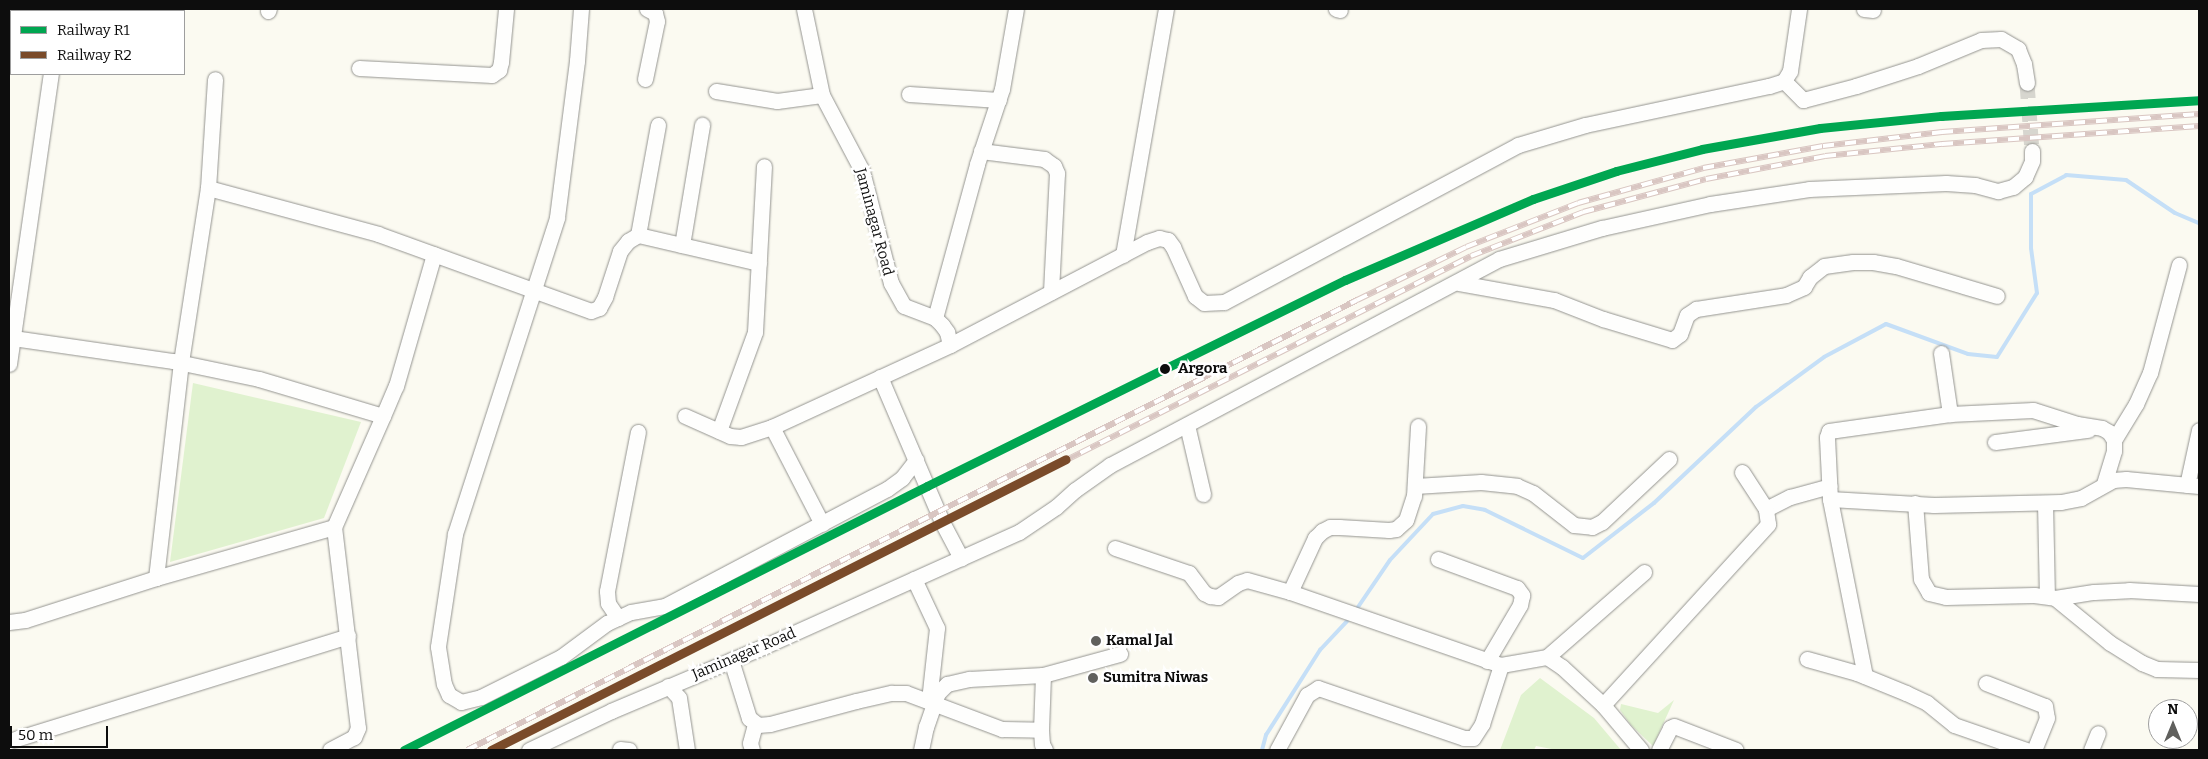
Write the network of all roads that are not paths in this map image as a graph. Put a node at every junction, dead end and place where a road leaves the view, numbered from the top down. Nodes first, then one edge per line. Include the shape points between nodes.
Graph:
1 (506, 9) edge
2 (581, 9) edge
3 (647, 9) edge
4 (804, 9) edge
5 (1016, 9) edge
6 (1166, 9) edge
7 (1799, 9) edge
8 (359, 68) dead end
9 (51, 75) edge
10 (215, 79) dead end
11 (645, 79) dead end
12 (1784, 81) junction
13 (2027, 83) tunnel mouth
14 (716, 92) dead end
15 (909, 94) dead end
16 (822, 95) junction
17 (999, 100) junction
18 (658, 124) dead end
19 (702, 125) dead end
20 (981, 151) junction
21 (2032, 151) tunnel mouth
22 (764, 166) dead end
23 (208, 188) junction
24 (638, 235) junction
25 (682, 245) junction
26 (434, 254) junction
27 (1123, 255) junction
28 (759, 263) junction
29 (2179, 265) dead end
30 (1459, 282) junction
31 (533, 288) junction
32 (1051, 292) junction
33 (1997, 296) dead end
34 (935, 318) junction
35 (13, 338) junction
36 (950, 345) junction
37 (1941, 353) dead end
38 (181, 362) junction
39 (9, 364) edge
40 (883, 376) junction
41 (1950, 414) junction
42 (383, 416) junction
43 (685, 416) dead end
44 (1187, 425) junction
45 (1418, 426) dead end
46 (772, 428) junction
47 (2102, 428) junction
48 (2199, 430) edge
49 (719, 431) junction
50 (638, 432) dead end
51 (2114, 440) junction
52 (1995, 442) dead end
53 (1669, 459) dead end
54 (916, 460) junction
55 (1742, 472) dead end
56 (2104, 484) junction
57 (2193, 485) edge
58 (1415, 486) junction
59 (1830, 492) junction
60 (1203, 494) dead end
61 (1914, 503) junction
62 (2045, 503) junction
63 (1766, 509) junction
64 (822, 524) junction
65 (334, 527) junction
66 (1116, 548) dead end
67 (961, 558) junction
68 (1438, 559) dead end
69 (1644, 572) dead end
70 (156, 578) junction
71 (914, 579) junction
72 (1290, 592) junction
73 (2199, 594) edge
74 (2051, 597) junction
75 (618, 618) junction
76 (9, 622) edge
77 (348, 636) junction
78 (1120, 654) dead end
79 (1547, 657) junction
80 (1807, 659) dead end
81 (731, 660) junction
82 (1494, 663) junction
83 (2199, 670) edge
84 (1043, 675) junction
85 (1865, 676) junction
86 (1986, 683) dead end
87 (668, 686) junction
88 (932, 703) junction
89 (1603, 705) junction
90 (755, 724) junction
91 (1041, 730) junction
92 (2098, 733) dead end
93 (9, 741) edge
94 (1043, 749) edge
95 (330, 750) edge
96 (529, 750) edge
97 (687, 750) edge
98 (752, 750) edge
99 (921, 750) edge
100 (1277, 750) edge
101 (1641, 750) edge
102 (1659, 750) edge
103 (1736, 750) edge
104 (2026, 750) edge
105 (2034, 750) edge
106 (2091, 750) edge

1 - 8 street via 501,62 499,70 492,74
2 - 31 street via 560,201
3 - 11 street via 655,13 657,21
4 - 16 street, Jaminagar Road
5 - 17 street
6 - 27 street
7 - 12 street via 1790,71
9 - 35 street
10 - 23 street
12 - 13 street via 1803,100 1918,66 1981,40 2001,39 2018,49
12 - 27 street via 1585,125 1518,145 1224,302 1204,303 1195,296 1168,240 1159,238
14 - 16 street via 777,101
15 - 17 street
16 - 34 street, Jaminagar Road via 862,171 897,296 904,306
17 - 20 street
18 - 24 street
19 - 25 street
20 - 32 street via 1044,159 1054,166 1057,174
20 - 34 street
21 - 30 street, Jaminagar Road via 2032,161 2025,177 2014,188 1998,191 1946,183 1810,189 1710,204 1602,228 1499,259
22 - 28 street
23 - 26 street via 378,234
23 - 38 street
24 - 25 street
24 - 31 street via 620,251 599,308 591,311
25 - 28 street
26 - 31 street
26 - 42 street via 396,386
27 - 32 street
28 - 49 street via 756,332
29 - 51 street via 2150,373
30 - 33 street via 1554,300 1603,320 1672,340 1680,334 1687,315 1696,308 1786,295 1804,287 1810,277 1824,266 1853,262 1896,266
30 - 44 street, Jaminagar Road
31 - 75 street via 455,534 439,639 444,684 449,695 457,701 481,697 561,657 598,628
32 - 36 street
34 - 36 street via 947,332
35 - 38 street
35 - 39 street
36 - 40 street
37 - 41 street
38 - 42 street via 259,379
38 - 70 street
40 - 46 street
40 - 54 street
41 - 47 street via 2033,410
41 - 59 street via 1829,431
42 - 65 street
43 - 49 street
44 - 60 street
44 - 67 street, Jaminagar Road via 1110,465 1019,532
45 - 58 street
46 - 49 street via 741,437
46 - 64 street
47 - 51 street
47 - 52 street
48 - 57 street
50 - 75 street via 607,591 608,603
51 - 56 street
53 - 58 street via 1602,522 1592,527 1574,524 1533,493 1517,486 1481,482
54 - 64 street via 888,489
54 - 67 street
55 - 63 street
56 - 57 street via 2126,479
56 - 62 street via 2082,498
58 - 72 street via 1411,509 1406,520 1396,529 1340,527 1322,531 1315,538
59 - 61 street
59 - 63 street via 1790,497
59 - 85 street
61 - 62 street
61 - 74 street via 1921,579 1929,593 1946,597
62 - 74 street
63 - 89 street via 1768,524 1764,529
64 - 75 street via 665,606 639,610
65 - 70 street
65 - 77 street
66 - 72 street via 1189,573 1210,596 1218,597 1247,580
67 - 71 street, Jaminagar Road
68 - 82 street via 1517,588 1522,595
69 - 79 street
70 - 76 street via 25,620
71 - 81 street, Jaminagar Road
71 - 88 street via 937,628
72 - 82 street
73 - 74 street via 2129,590
74 - 83 street via 2110,643 2142,663 2157,669
77 - 93 street
77 - 95 street via 358,730 354,737
78 - 84 street
79 - 82 street
79 - 89 street
80 - 85 street
81 - 87 street, Jaminagar Road
81 - 90 street via 749,718
82 - 100 street via 1482,724 1474,738 1464,738 1318,688 1307,695
84 - 88 street via 955,681 942,688
84 - 91 street
85 - 104 street via 1921,700 1954,725
86 - 105 street via 2045,706 2047,718
87 - 96 street, Jaminagar Road
87 - 97 street via 678,698
88 - 90 street via 906,693 892,693 770,724
88 - 91 street via 1002,729
88 - 99 street
89 - 101 street
90 - 98 street via 750,743
91 - 94 street
92 - 106 street
102 - 103 street via 1674,726

